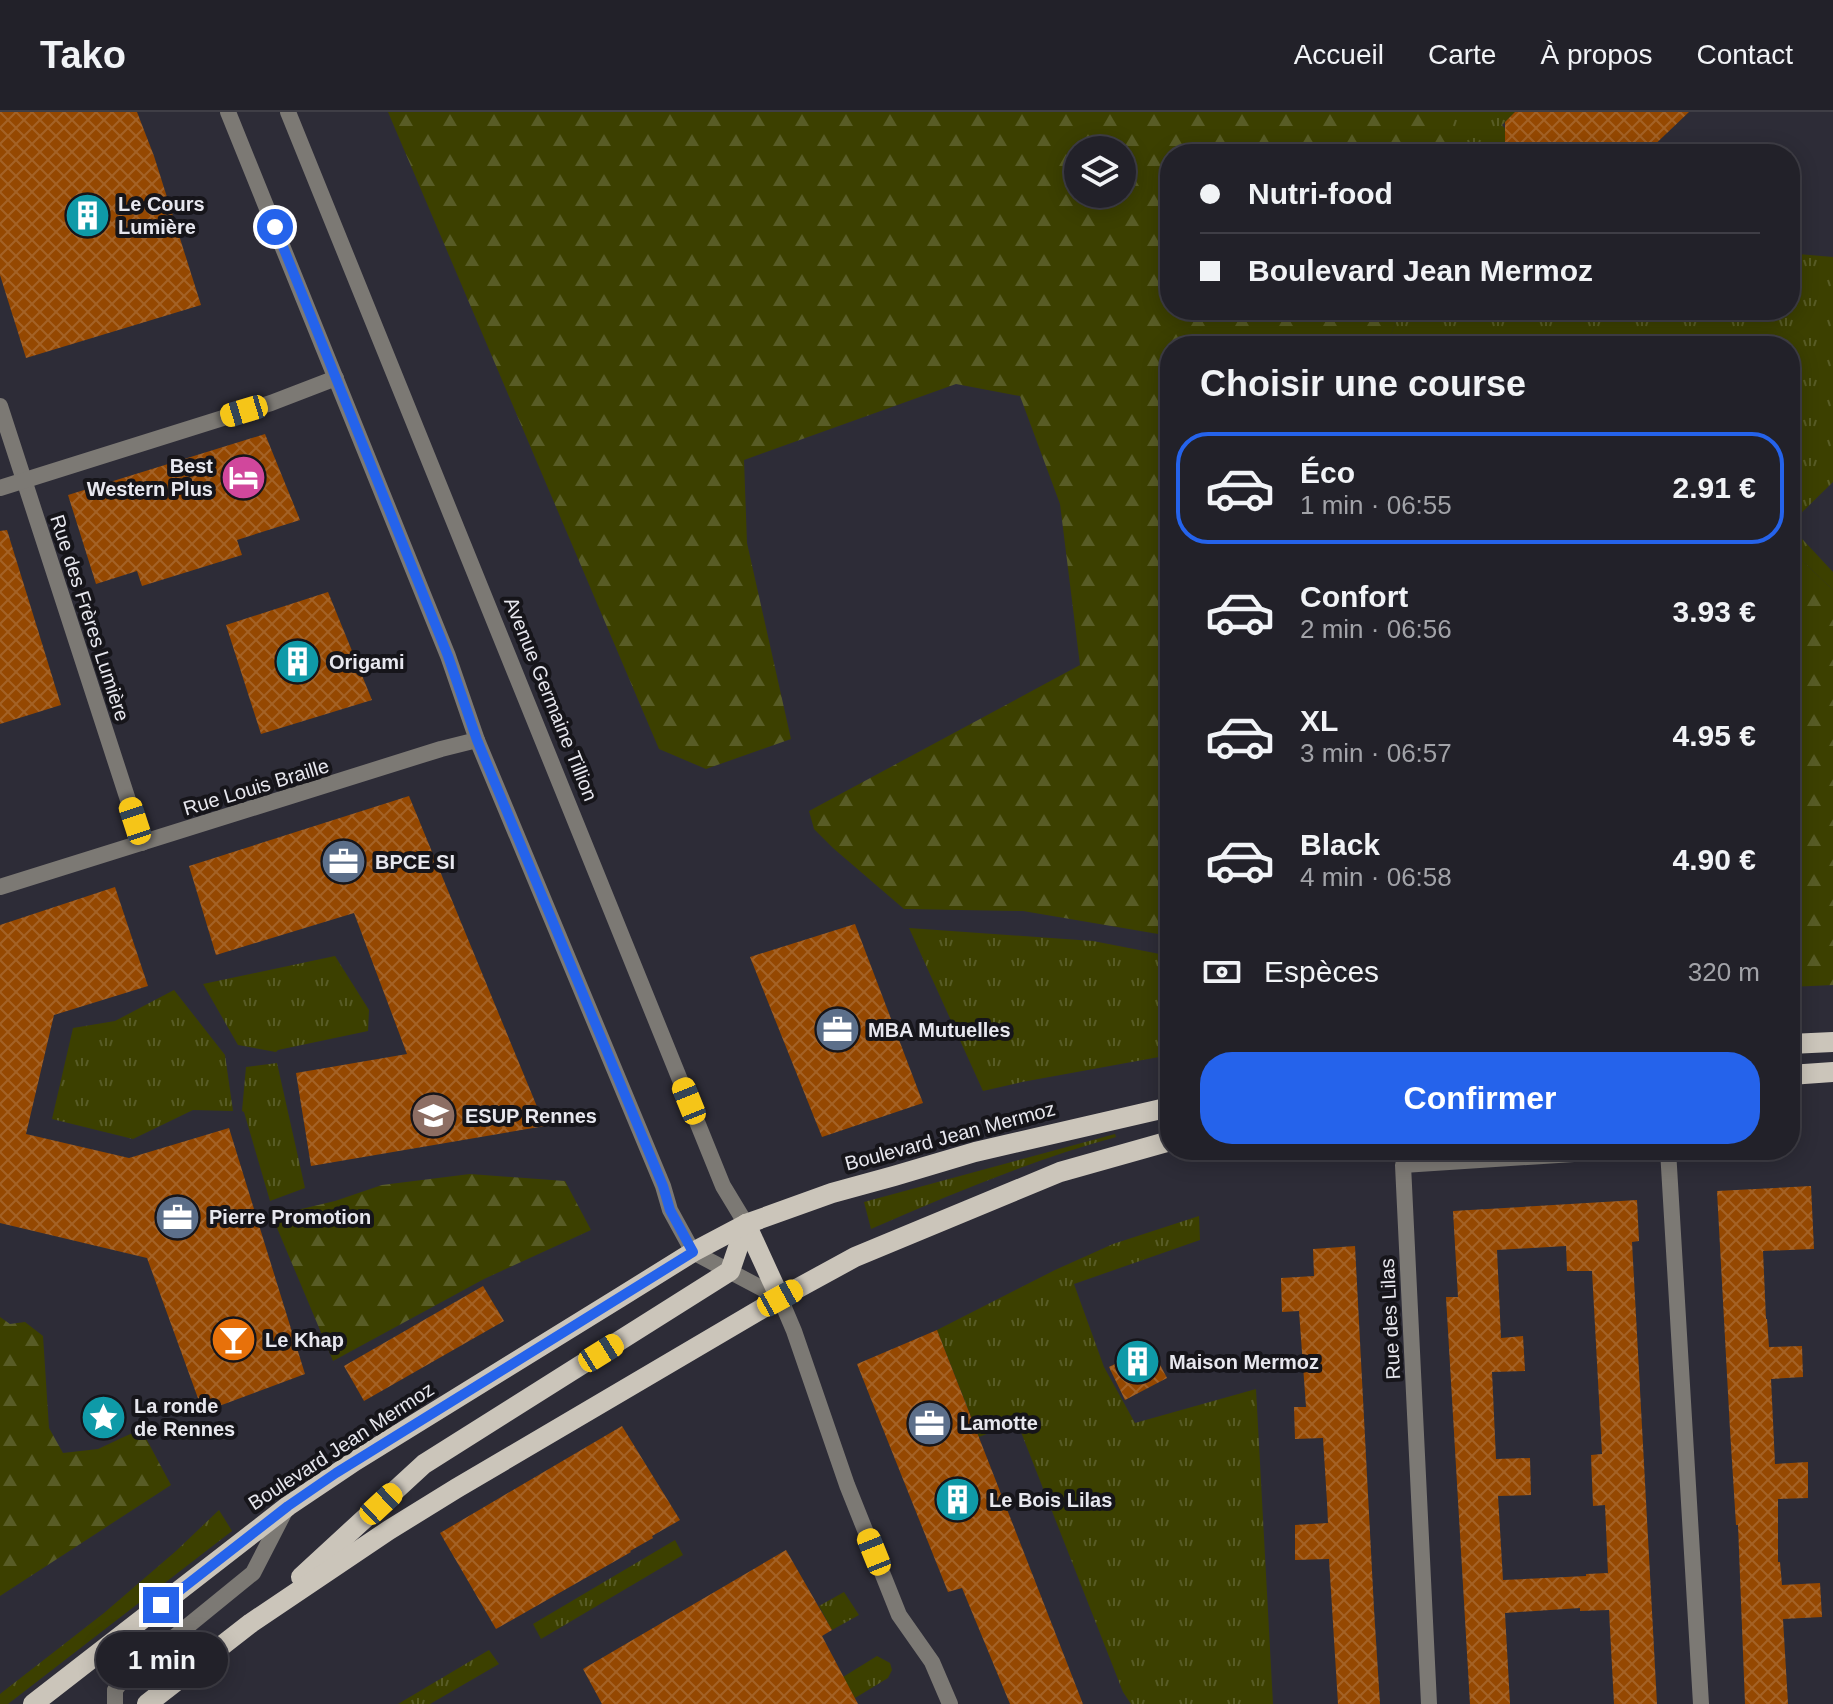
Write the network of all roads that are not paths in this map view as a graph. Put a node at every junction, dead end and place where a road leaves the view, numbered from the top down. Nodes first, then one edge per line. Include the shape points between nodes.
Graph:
1 (228, 112) edge
2 (288, 112) edge
3 (336, 378) junction
4 (0, 406) edge
5 (23, 480) junction
6 (0, 488) edge
7 (477, 740) junction
8 (142, 843) junction
9 (0, 887) edge
10 (1833, 1042) edge
11 (1800, 1044) edge
12 (1833, 1072) edge
13 (1800, 1074) edge
14 (1160, 1109) edge
15 (1160, 1144) edge
16 (1481, 1160) edge
17 (1669, 1160) edge
18 (746, 1224) junction
19 (693, 1252) junction
20 (730, 1271) junction
21 (780, 1298) junction
22 (288, 1506) junction
23 (251, 1623) junction
24 (33, 1704) edge
25 (115, 1704) edge
26 (147, 1704) edge
27 (950, 1704) edge
28 (1429, 1704) edge
29 (1701, 1704) edge

1 - 3 street
2 - 18 street, Avenue Germaine Tillion via 723,1186
3 - 5 street
3 - 7 street
4 - 5 street, Rue des Frères Lumière
5 - 6 street
5 - 8 street, Rue des Frères Lumière
7 - 8 street, Rue Louis Braille
7 - 19 street via 670,1210
8 - 9 street, Rue Louis Braille
10 - 11 main road
12 - 13 main road
14 - 18 main road, Boulevard Jean Mermoz via 975,1152
15 - 21 main road via 1060,1172 855,1257
16 - 28 street, Rue des Lilas via 1403,1165
17 - 29 street
18 - 19 main road, Boulevard Jean Mermoz
18 - 20 main road
18 - 21 main road, Avenue Germaine Tillion
19 - 20 street
19 - 22 main road, Boulevard Jean Mermoz
20 - 21 street
20 - 23 main road via 424,1464
21 - 23 main road via 389,1530
21 - 27 street via 899,1615 932,1662
22 - 24 main road, Boulevard Jean Mermoz
22 - 25 street via 253,1573 124,1678 115,1690
23 - 26 main road

